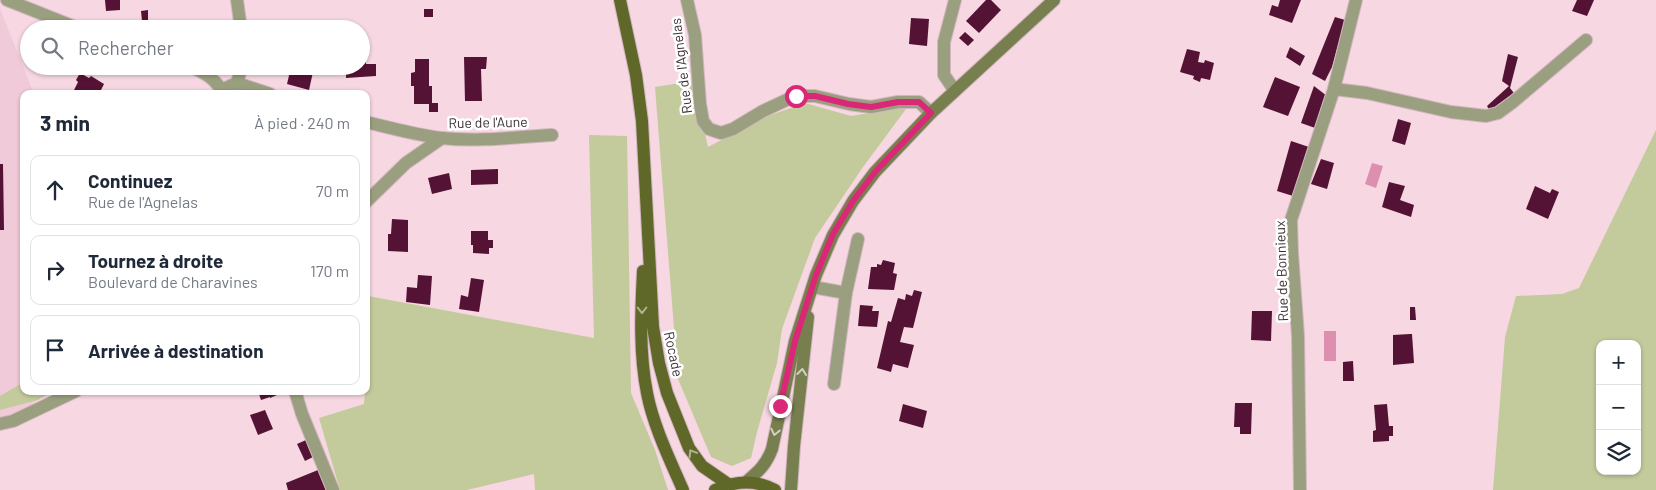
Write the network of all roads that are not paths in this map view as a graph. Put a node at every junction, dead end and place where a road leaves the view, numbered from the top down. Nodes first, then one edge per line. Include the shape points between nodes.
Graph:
1 (7, 0) edge
2 (237, 0) edge
3 (620, 0) edge
4 (687, 0) edge
5 (955, 0) edge
6 (1054, 0) edge
7 (1356, 0) edge
8 (57, 20) edge
9 (239, 20) edge
10 (1586, 40) dead end
11 (206, 75) edge
12 (239, 75) edge
13 (237, 83) junction
14 (1334, 89) junction
15 (220, 90) edge
16 (225, 90) edge
17 (258, 90) edge
18 (955, 91) junction
19 (931, 113) junction
20 (370, 123) edge
21 (552, 135) dead end
22 (442, 138) junction
23 (370, 198) edge
24 (646, 208) junction
25 (858, 240) dead end
26 (813, 287) junction
27 (846, 293) junction
28 (809, 300) junction
29 (834, 384) dead end
30 (67, 395) edge
31 (296, 395) edge
32 (0, 424) edge
33 (746, 482) junction
34 (728, 484) junction
35 (333, 490) edge
36 (682, 490) edge
37 (715, 490) edge
38 (775, 490) edge
39 (791, 490) edge
40 (1300, 490) edge

1 - 8 street
2 - 9 street
3 - 24 main road, Rocade via 642,121
4 - 19 street, Rue de l'Agnelas via 695,35 700,104 703,121 709,129 721,133 734,129 796,96 815,96 871,107 919,102
5 - 18 street via 944,42 944,75
6 - 18 main road
7 - 14 street, Rue de Bonnieux
10 - 14 street via 1513,102 1498,113 1486,116
11 - 15 street
12 - 13 street
13 - 16 street
13 - 17 street
14 - 40 street, Rue de Bonnieux via 1292,220 1298,336
18 - 19 main road
19 - 26 main road via 875,172 853,201 833,234
20 - 22 street, Rue de l'Aune
21 - 22 street, Rue de l'Aune
22 - 23 street via 406,163
34 -> 24 main road, Rocade via 696,460 681,432 665,385 653,328
24 -> 36 main road, Rocade via 642,300 644,372 653,415
25 - 27 street
26 - 27 street
26 - 28 main road
27 - 29 street
28 -> 33 main road via 795,341 772,449 767,461
39 -> 28 main road
30 - 32 street
31 - 35 street
33 - 34 main road
33 - 38 main road via 760,483
34 - 37 main road

